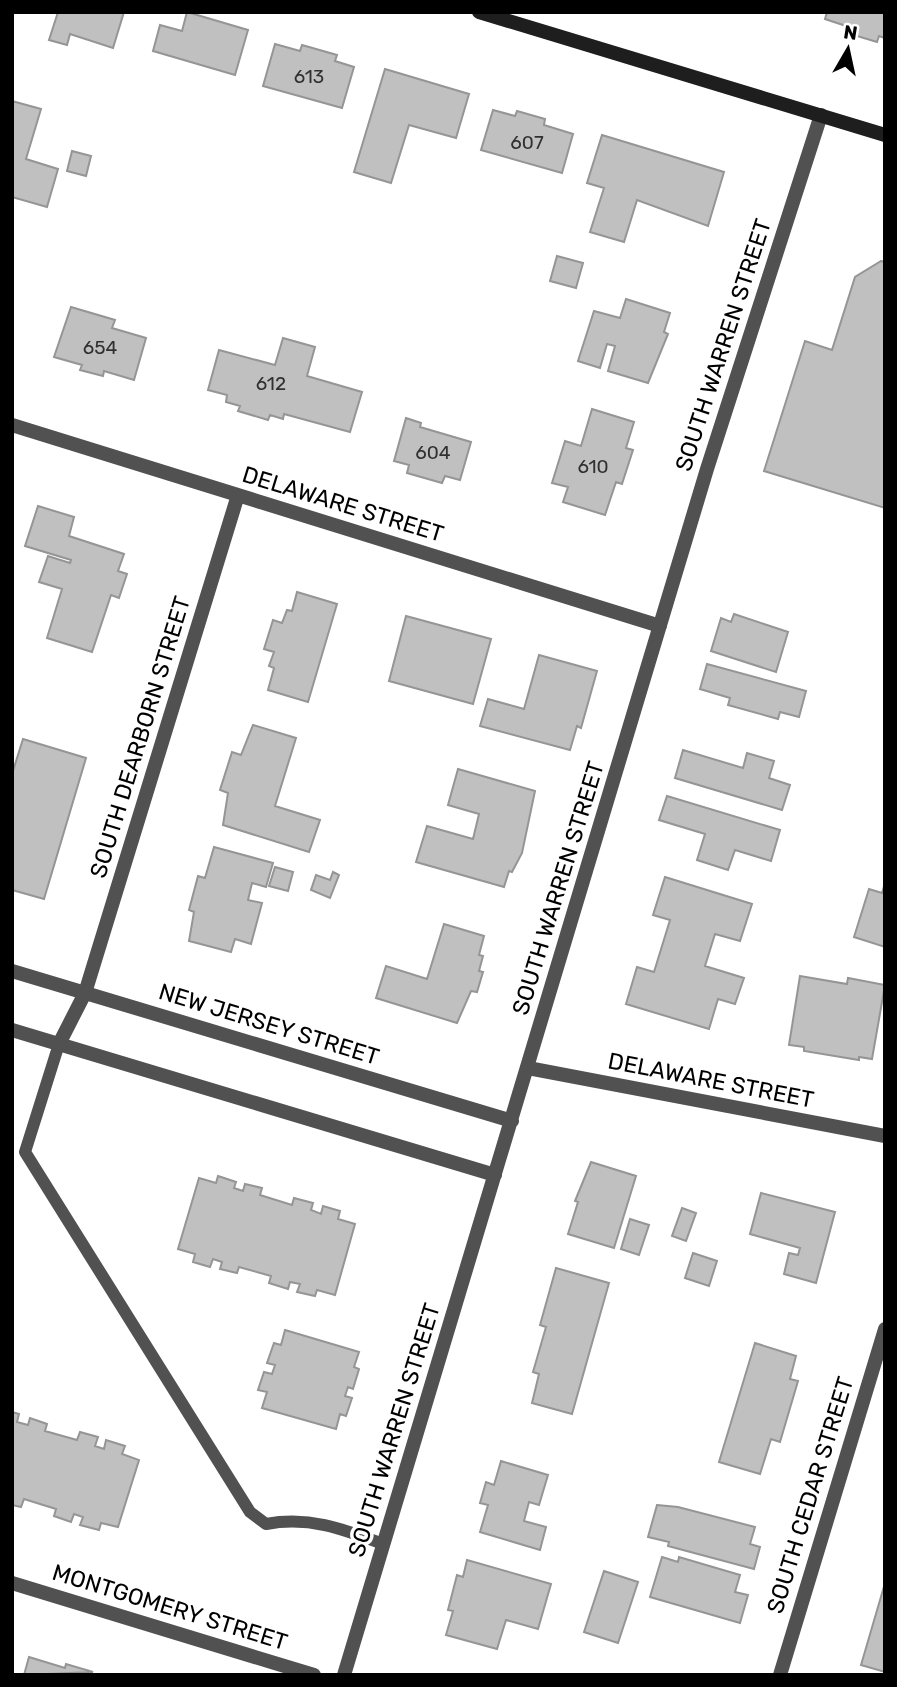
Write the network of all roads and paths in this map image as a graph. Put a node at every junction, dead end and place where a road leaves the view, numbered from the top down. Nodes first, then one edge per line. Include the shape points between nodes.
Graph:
1 (479, 12) edge
2 (821, 115) junction
3 (885, 135) edge
4 (12, 425) edge
5 (238, 495) junction
6 (660, 626) junction
7 (12, 971) edge
8 (85, 993) junction
9 (12, 1030) edge
10 (59, 1045) junction
11 (528, 1068) junction
12 (512, 1121) junction
13 (885, 1136) edge
14 (495, 1175) junction
15 (885, 1329) edge
16 (383, 1545) junction
17 (12, 1583) edge
18 (314, 1675) edge
19 (344, 1675) edge
20 (780, 1675) edge

1 - 2 street
2 - 3 street
2 - 6 street, SOUTH WARREN STREET
4 - 5 street, DELAWARE STREET
5 - 6 street, DELAWARE STREET
5 - 8 street, SOUTH DEARBORN STREET
6 - 11 street, SOUTH WARREN STREET
7 - 8 street, NEW JERSEY STREET
8 - 10 street, SOUTH DEARBORN STREET
8 - 12 street, NEW JERSEY STREET
9 - 10 street
10 - 14 street
10 - 16 lane via 25,1152 250,1512 266,1524 309,1521
11 - 12 street, SOUTH WARREN STREET
11 - 13 street, DELAWARE STREET
12 - 14 street, SOUTH WARREN STREET
14 - 16 street, SOUTH WARREN STREET
15 - 20 street, SOUTH CEDAR STREET
16 - 19 street, SOUTH WARREN STREET
17 - 18 street, MONTGOMERY STREET

